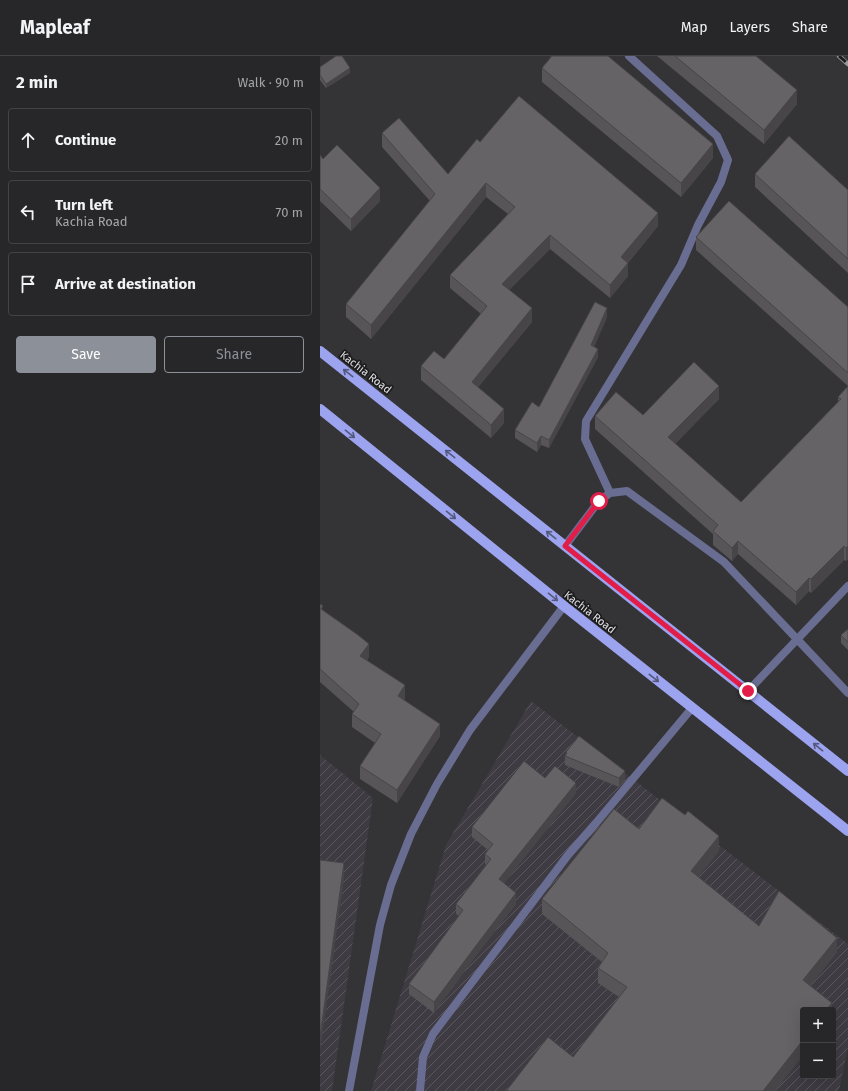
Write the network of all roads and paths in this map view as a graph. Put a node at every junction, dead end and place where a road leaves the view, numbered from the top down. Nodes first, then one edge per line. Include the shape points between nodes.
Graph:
1 (629, 56) edge
2 (320, 351) edge
3 (320, 409) edge
4 (610, 493) junction
5 (565, 546) junction
6 (848, 586) edge
7 (564, 606) junction
8 (798, 639) junction
9 (748, 691) junction
10 (848, 693) edge
11 (692, 708) junction
12 (848, 771) edge
13 (848, 831) edge
14 (349, 1091) edge
15 (420, 1091) edge

1 - 4 street via 717,136 728,160 721,182 698,225 681,265 586,422 585,439
5 -> 2 main road, Kachia Road
3 -> 7 main road, Kachia Road
4 - 5 street via 599,501
4 - 8 street via 627,491 724,562
5 - 9 main road, Kachia Road
6 - 8 street
7 -> 11 main road, Kachia Road
7 - 14 street via 470,730 437,784 411,834 391,885 380,925
8 - 9 street
8 - 10 street
12 -> 9 main road, Kachia Road
11 - 13 main road, Kachia Road
11 - 15 street via 568,855 433,1034 422,1057

